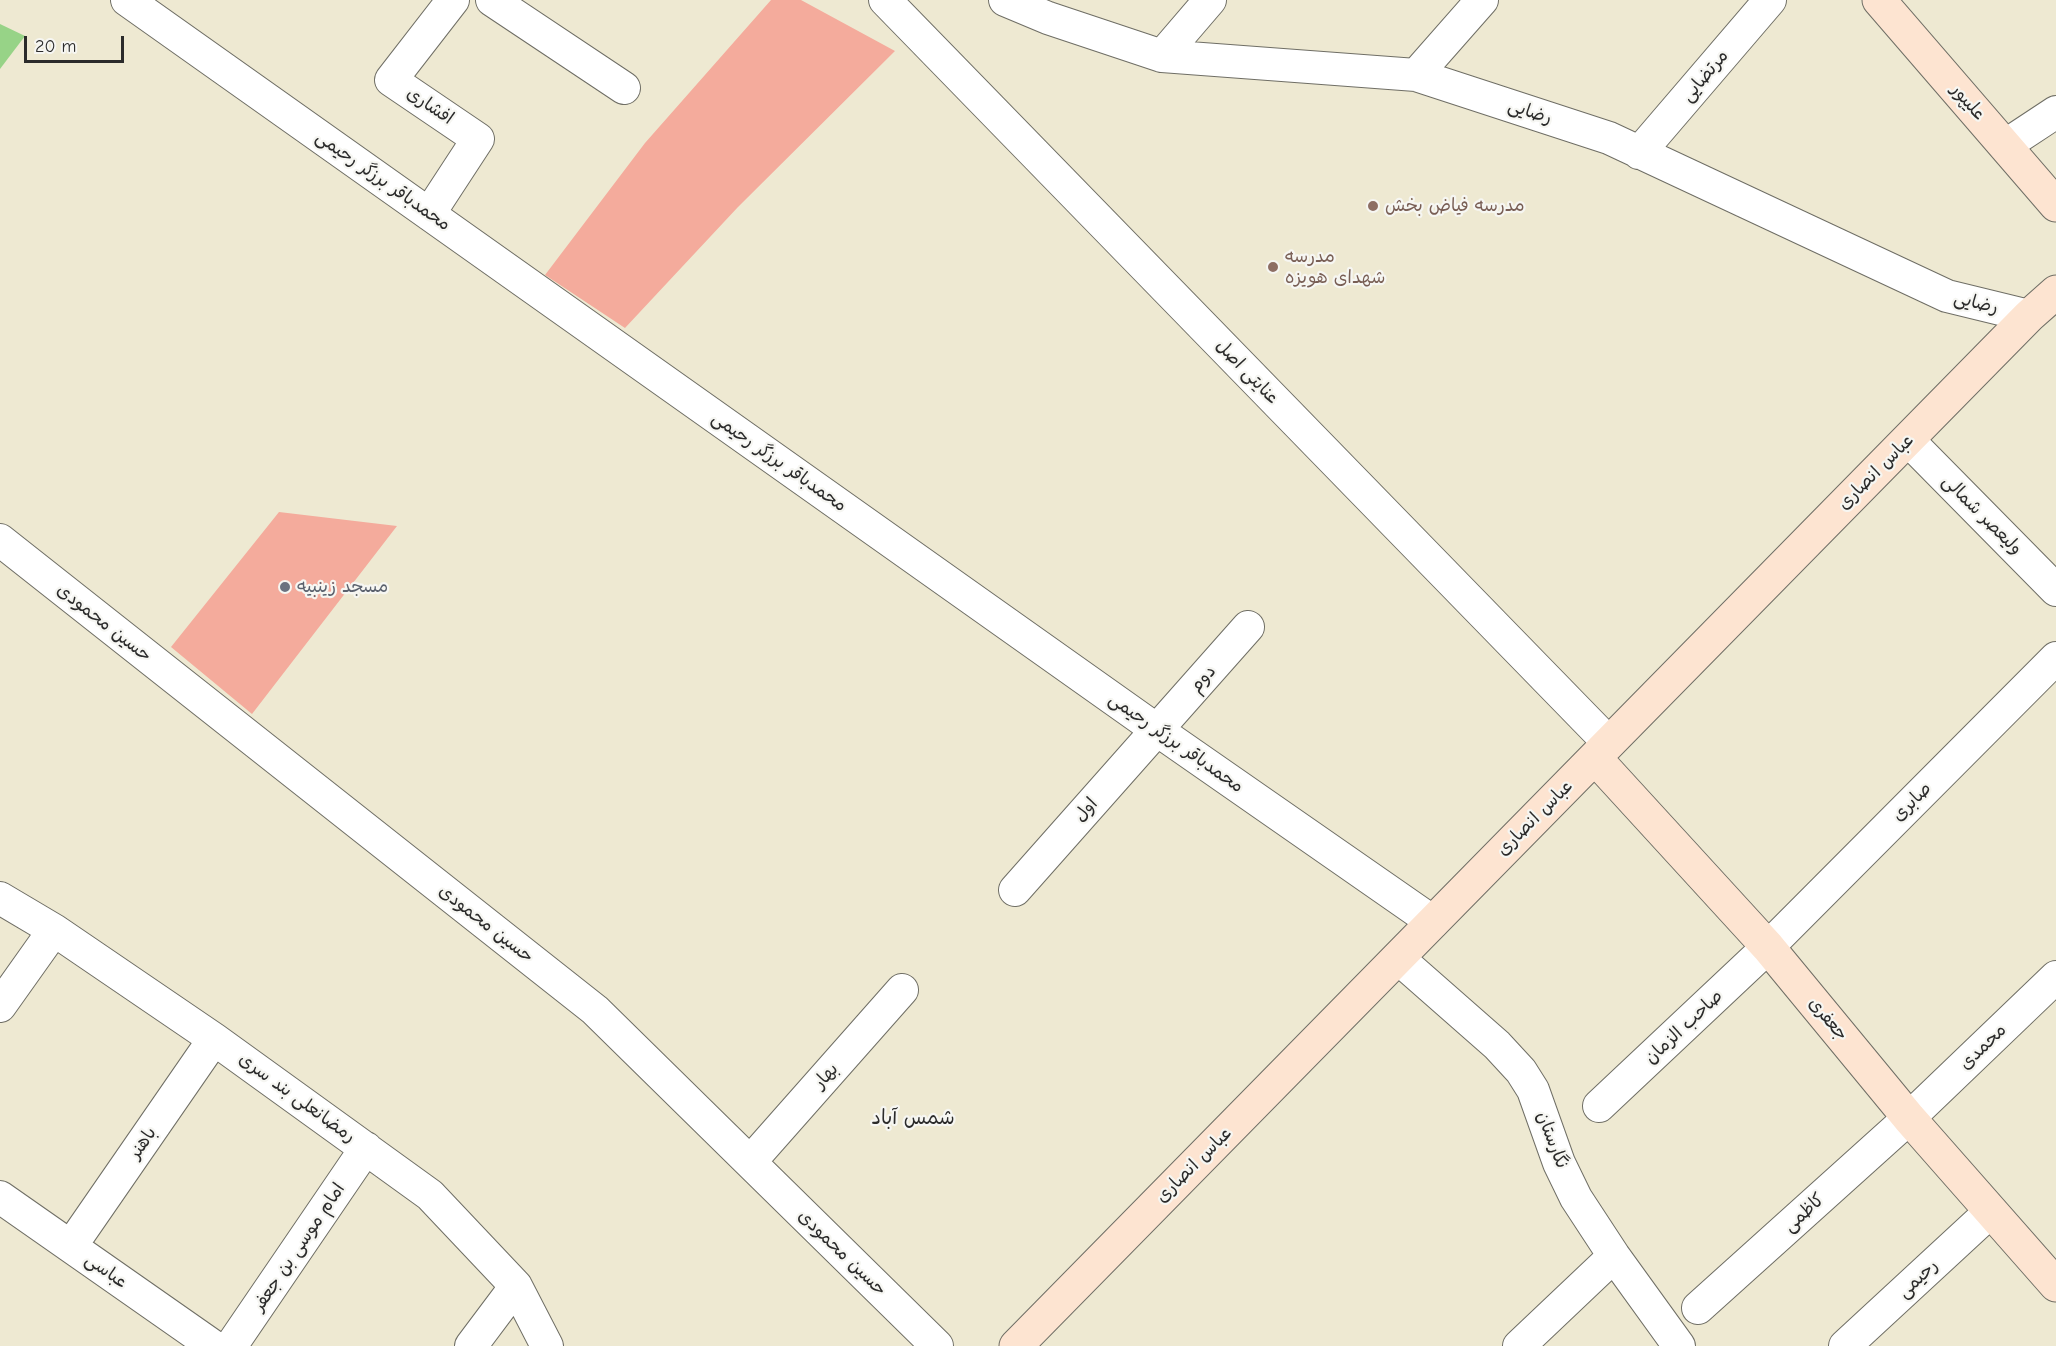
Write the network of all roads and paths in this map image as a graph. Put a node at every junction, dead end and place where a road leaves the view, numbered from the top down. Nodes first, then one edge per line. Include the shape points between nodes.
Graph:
1 (127, 0) edge
2 (453, 0) edge
3 (492, 0) edge
4 (885, 0) edge
5 (1005, 0) edge
6 (1210, 0) edge
7 (1482, 0) edge
8 (1770, 0) edge
9 (1879, 0) edge
10 (1162, 56) junction
11 (1416, 75) junction
12 (624, 88) dead end
13 (2056, 112) edge
14 (2006, 145) junction
15 (1640, 153) junction
16 (2056, 205) edge
17 (429, 214) junction
18 (2056, 292) edge
19 (2029, 316) junction
20 (1908, 440) junction
21 (0, 540) edge
22 (2056, 590) edge
23 (1248, 627) dead end
24 (2056, 658) edge
25 (1157, 730) junction
26 (1602, 751) junction
27 (1015, 890) dead end
28 (0, 898) edge
29 (1433, 922) junction
30 (54, 930) junction
31 (1768, 947) junction
32 (1398, 958) junction
33 (2056, 977) edge
34 (903, 990) dead end
35 (0, 1006) edge
36 (214, 1039) junction
37 (1599, 1107) dead end
38 (1910, 1118) junction
39 (366, 1148) junction
40 (750, 1162) junction
41 (0, 1197) edge
42 (1990, 1212) junction
43 (71, 1246) junction
44 (1614, 1256) junction
45 (2052, 1273) edge
46 (516, 1286) junction
47 (1698, 1308) dead end
48 (213, 1346) edge
49 (231, 1346) edge
50 (471, 1346) edge
51 (547, 1346) edge
52 (937, 1346) edge
53 (1016, 1346) edge
54 (1519, 1346) edge
55 (1679, 1346) edge
56 (1845, 1346) edge

1 - 17 street, محمدباقر برزگر رحیمی
2 - 17 street, افشاری via 391,80 478,139
3 - 12 street
4 - 26 street, عنایتی اصل
5 - 10 street, رضایی
6 - 10 street
7 - 11 street
8 - 15 street, مرتضایی
9 - 14 street, علیپور
10 - 11 street, رضایی
11 - 15 street, رضایی via 1609,138
13 - 14 street
14 - 16 street, علیپور
15 - 19 street, رضایی via 1947,296
17 - 25 street, محمدباقر برزگر رحیمی
18 - 19 street, عباس انصاری
19 - 20 street, عباس انصاری
20 - 22 street, ولیعصر شمالی
20 - 26 street, عباس انصاری
21 - 40 street, حسین محمودی via 595,1010
23 - 25 street, دوم
24 - 31 street, صابری
25 - 27 street, اول
25 - 29 street, محمدباقر برزگر رحیمی
26 - 29 street, عباس انصاری
26 - 31 street, جعفری
28 - 30 street, رمضانعلی بند سری
29 - 32 street, عباس انصاری
30 - 35 street
30 - 36 street, رمضانعلی بند سری
31 - 37 street, صاحب الزمان
31 - 38 street, جعفری
32 - 44 street, نگارستان via 1521,1071 1533,1090 1576,1198
32 - 53 street, عباس انصاری
33 - 38 street, محمدی
34 - 40 street, بهار
36 - 39 street, رمضانعلی بند سری
36 - 43 street, باهنر
38 - 42 street, جعفری
38 - 47 street, کاظمی
39 - 46 street, رمضانعلی بند سری via 430,1195
39 - 49 street, امام موسی بن جعفر
40 - 52 street, حسین محمودی
41 - 43 street, عباسی
42 - 45 street, جعفری
42 - 56 street, رحیمی
43 - 48 street, عباسی
44 - 54 street
44 - 55 street, نگارستان
46 - 50 street
46 - 51 street, رمضانعلی بند سری

